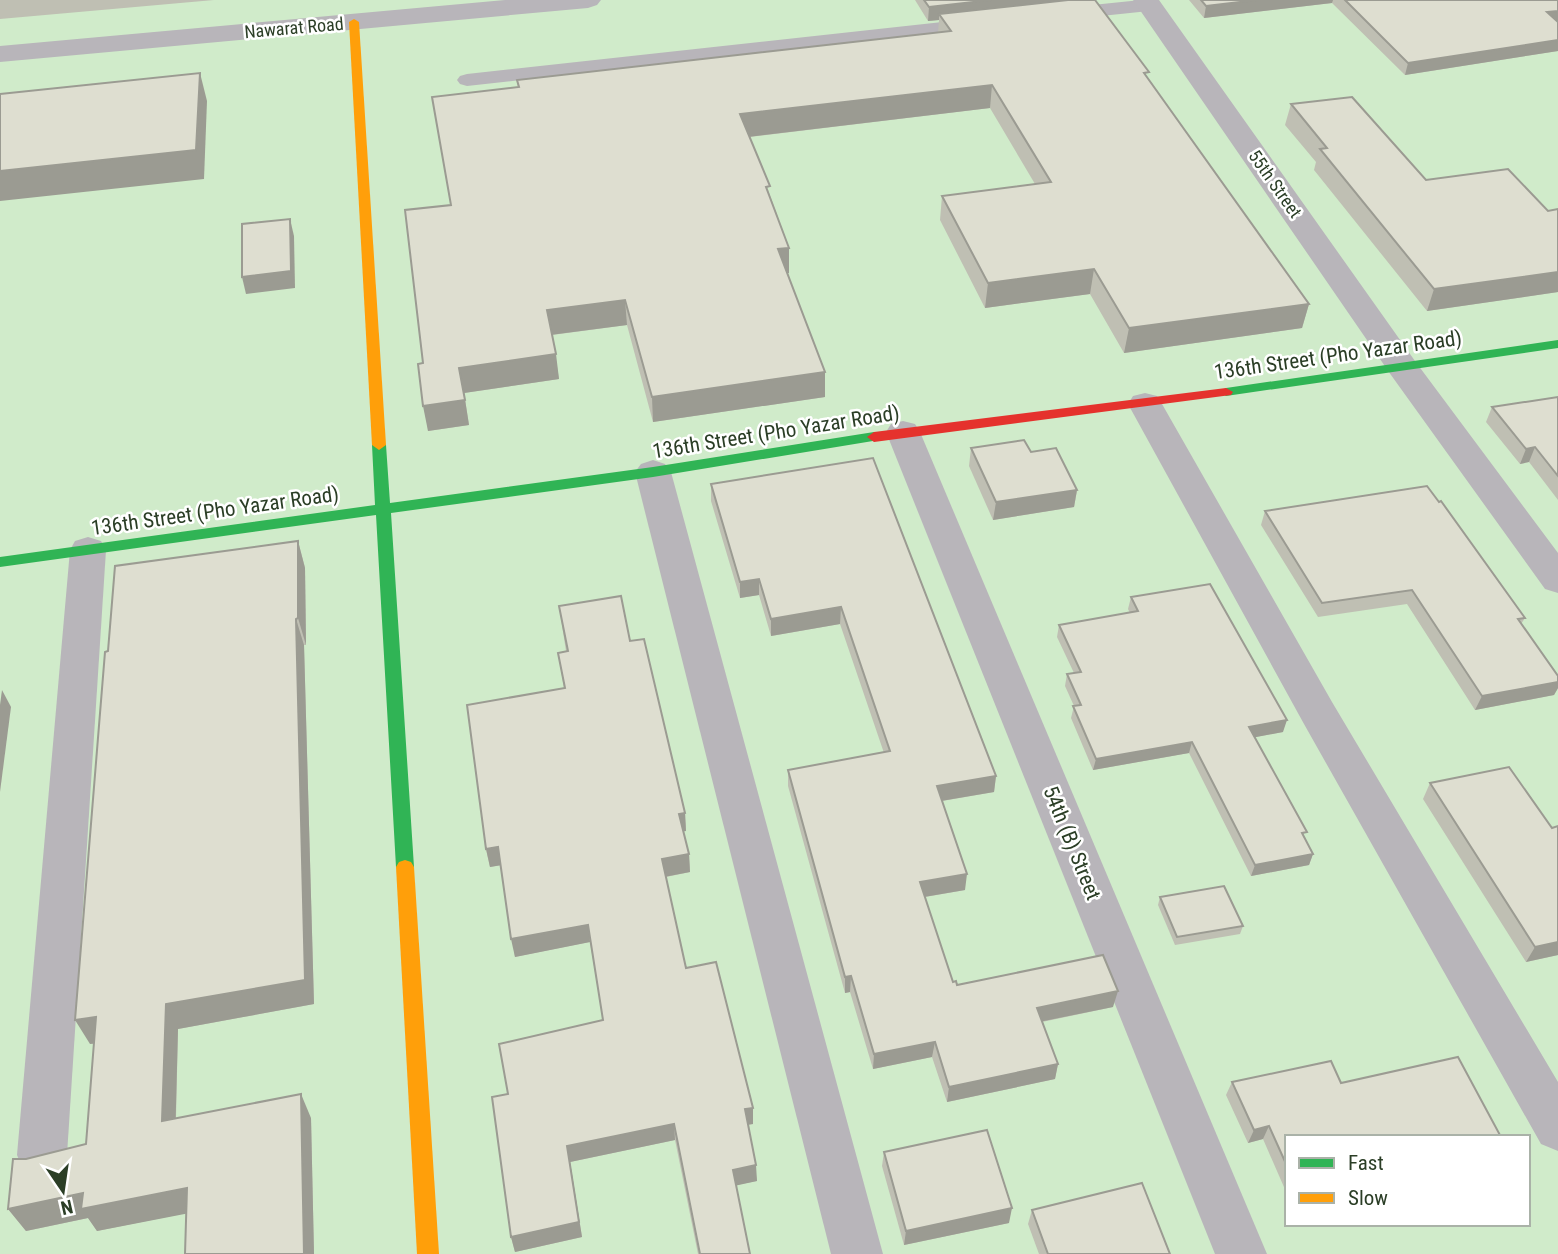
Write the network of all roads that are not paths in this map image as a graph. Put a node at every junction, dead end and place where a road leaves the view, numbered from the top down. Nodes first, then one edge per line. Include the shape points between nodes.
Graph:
1 (588, 0) edge
2 (1148, 2) edge
3 (1040, 17) edge
4 (999, 21) edge
5 (354, 22) junction
6 (0, 54) edge
7 (467, 80) dead end
8 (1558, 344) edge
9 (1403, 368) junction
10 (1145, 404) junction
11 (903, 432) junction
12 (653, 472) junction
13 (384, 509) junction
14 (88, 550) junction
15 (0, 562) edge
16 (1558, 580) edge
17 (1558, 1128) edge
18 (42, 1155) edge
19 (428, 1254) edge
20 (857, 1254) edge
21 (1241, 1254) edge

1 - 5 street, Nawarat Road
2 - 3 lane
2 - 9 street, 55th Street
4 - 7 lane
5 - 6 street, Nawarat Road
5 - 13 street
8 - 9 street, 136th Street (Pho Yazar Road)
9 - 10 street, 136th Street (Pho Yazar Road)
9 - 16 street, 55th Street
10 - 11 street, 136th Street (Pho Yazar Road)
10 - 17 street
11 - 12 street, 136th Street (Pho Yazar Road)
11 - 21 street, 54th (B) Street
12 - 13 street, 136th Street (Pho Yazar Road)
12 - 20 street
13 - 14 street, 136th Street (Pho Yazar Road)
13 - 19 street
14 - 15 street, 136th Street (Pho Yazar Road)
14 - 18 street

